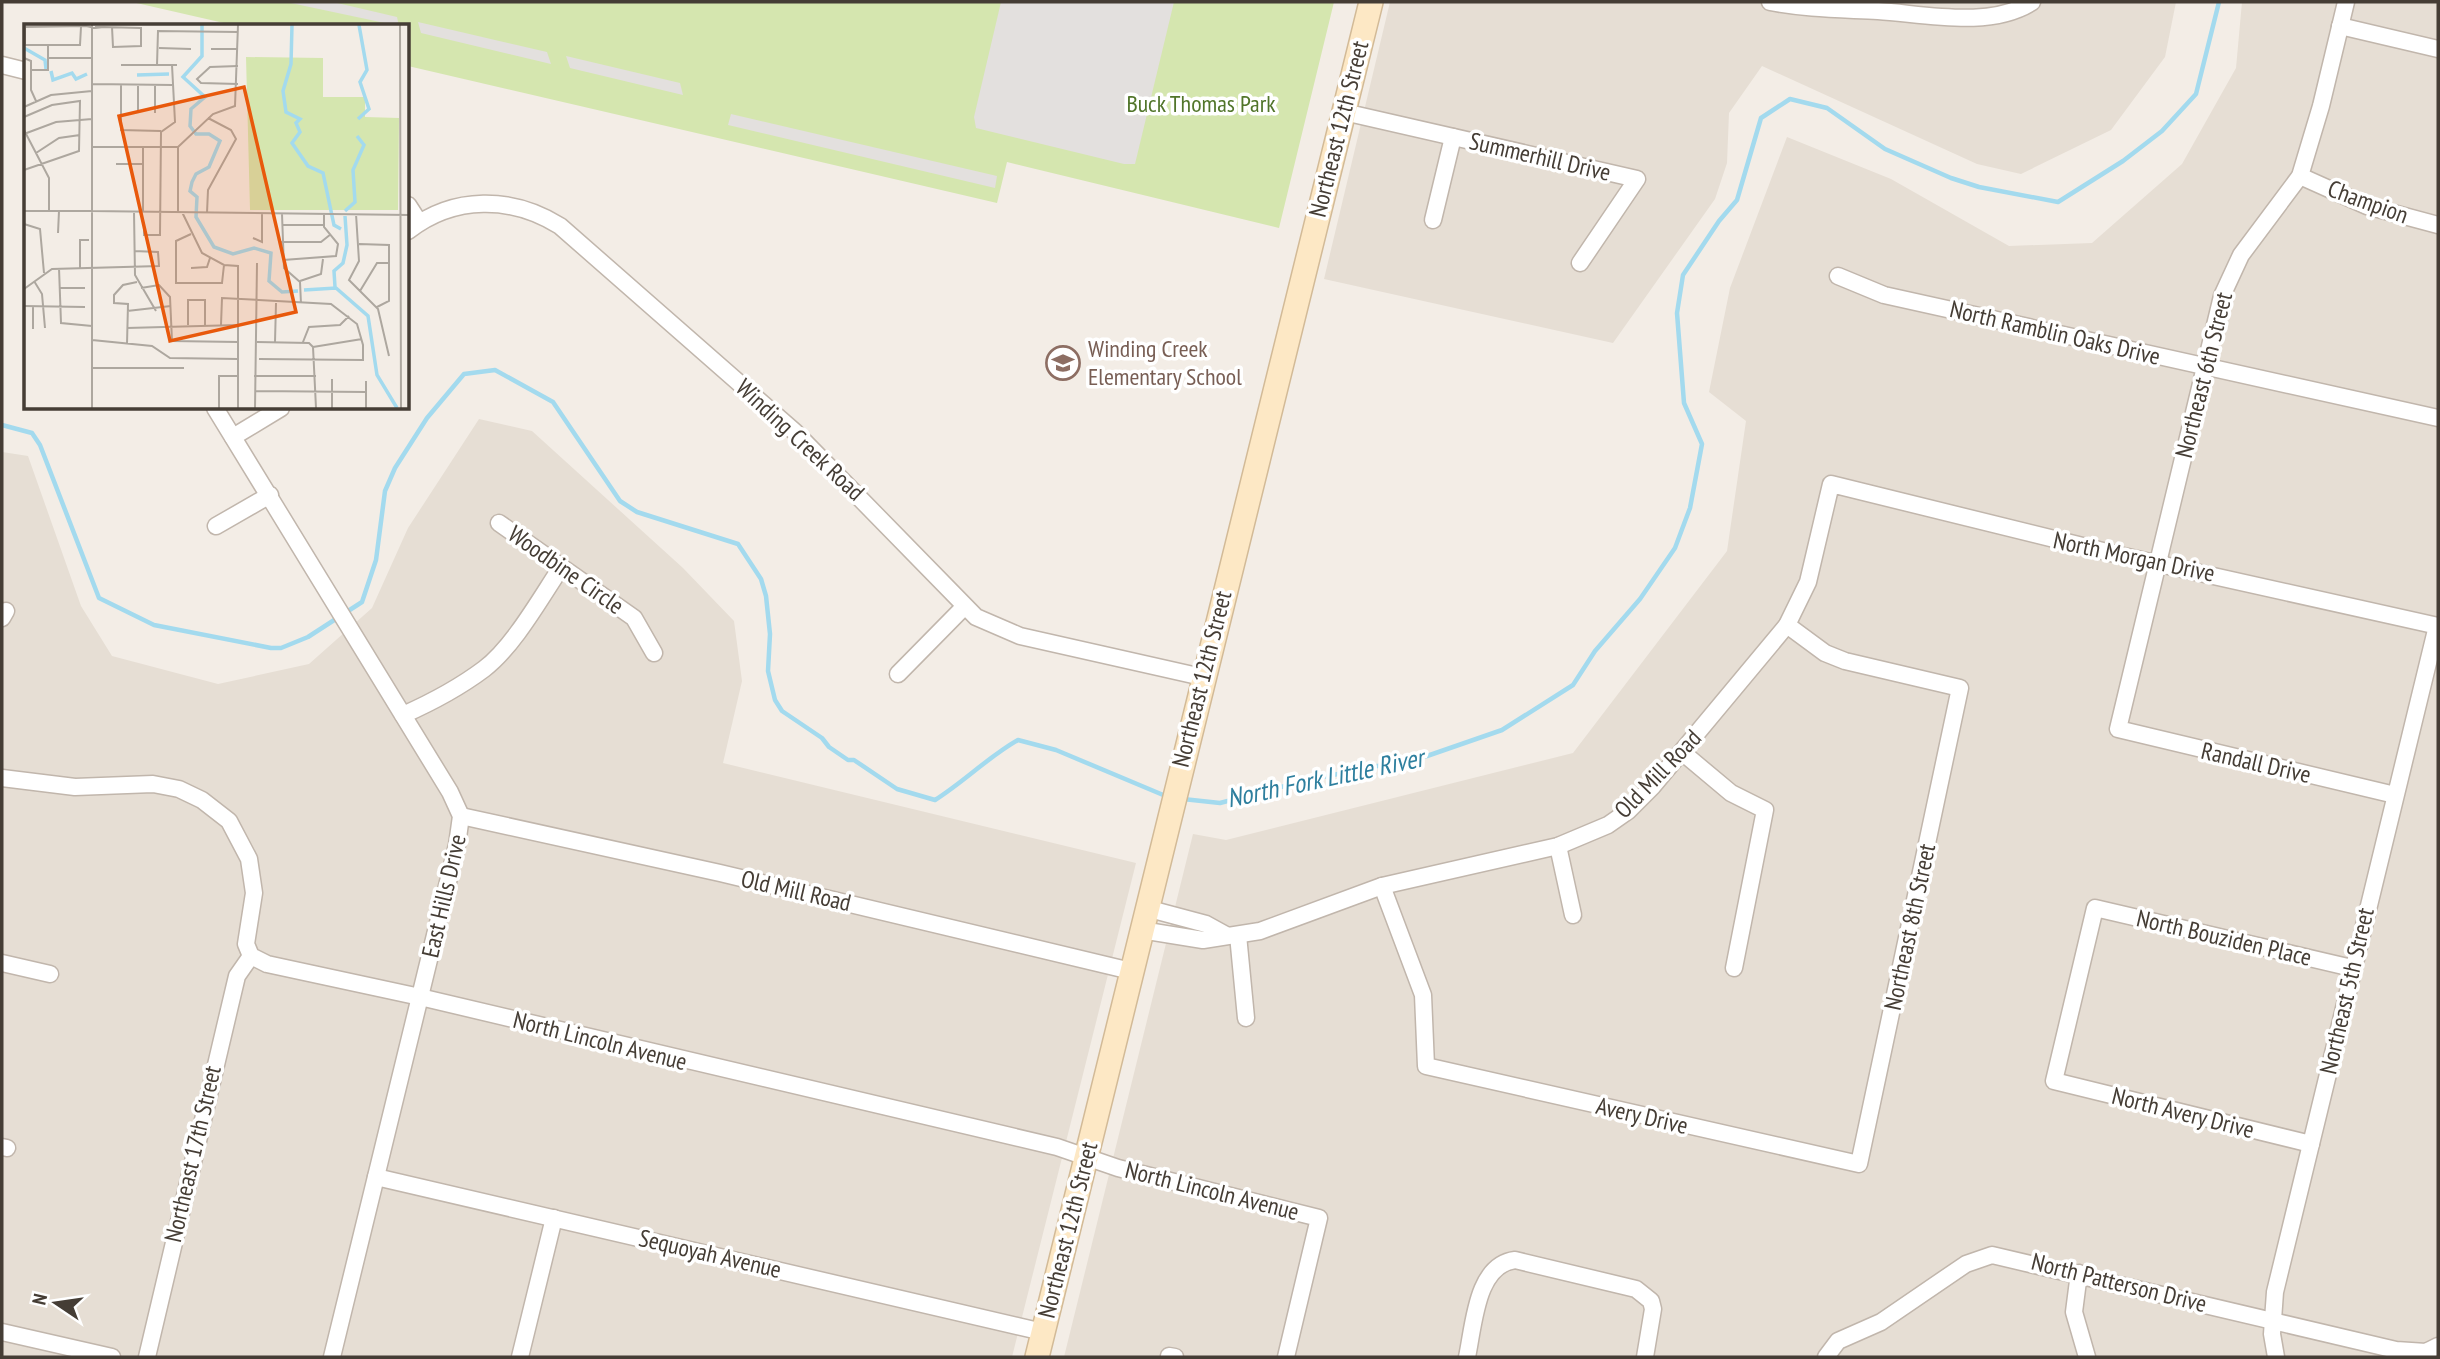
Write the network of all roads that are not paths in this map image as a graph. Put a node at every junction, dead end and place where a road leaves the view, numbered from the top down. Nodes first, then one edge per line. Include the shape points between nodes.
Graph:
1 (1371, 2) edge
2 (1770, 2) edge
3 (2032, 2) edge
4 (2346, 2) edge
5 (1875, 6) edge
6 (2340, 26) junction
7 (2438, 49) edge
8 (2, 65) edge
9 (24, 70) edge
10 (1344, 111) junction
11 (1453, 137) junction
12 (2300, 176) junction
13 (1433, 220) dead end
14 (2438, 225) edge
15 (414, 227) edge
16 (1580, 263) dead end
17 (1838, 276) dead end
18 (2204, 368) junction
19 (216, 410) edge
20 (278, 410) edge
21 (2438, 418) edge
22 (233, 437) junction
23 (1831, 484) joint
24 (270, 495) junction
25 (499, 523) dead end
26 (216, 526) dead end
27 (2158, 561) junction
28 (561, 569) junction
29 (964, 607) junction
30 (1787, 625) junction
31 (2437, 626) edge
32 (654, 653) dead end
33 (898, 674) dead end
34 (1202, 677) junction
35 (402, 715) junction
36 (2118, 729) joint
37 (1682, 752) junction
38 (2, 778) edge
39 (2395, 795) junction
40 (461, 817) junction
41 (1558, 846) junction
42 (1382, 886) junction
43 (1573, 915) dead end
44 (1144, 919) junction
45 (1232, 935) junction
46 (251, 956) junction
47 (2, 963) edge
48 (1734, 968) dead end
49 (2352, 968) junction
50 (1131, 971) junction
51 (50, 974) dead end
52 (420, 997) junction
53 (1246, 1018) dead end
54 (2054, 1081) joint
55 (2311, 1144) junction
56 (1086, 1157) junction
57 (1859, 1164) joint
58 (376, 1177) junction
59 (555, 1218) junction
60 (2079, 1273) junction
61 (2273, 1320) junction
62 (2, 1332) edge
63 (1043, 1332) junction
64 (2438, 1346) edge
65 (112, 1357) edge
66 (147, 1357) edge
67 (332, 1357) edge
68 (520, 1357) edge
69 (1037, 1357) edge
70 (1286, 1357) edge
71 (1467, 1357) edge
72 (1645, 1357) edge
73 (1826, 1357) edge
74 (2087, 1357) edge
75 (2276, 1357) edge

1 - 10 street, Northeast 12th Street
2 - 5 street via 1822,9
3 - 5 street via 1987,16
4 - 6 street, Northeast 6th Street
6 - 7 street
6 - 12 street, Northeast 6th Street
8 - 9 street
10 - 11 street, Summerhill Drive
10 - 34 street, Northeast 12th Street
11 - 13 street
11 - 16 street, Summerhill Drive via 1637,179
12 - 14 street, Champion via 2367,206
12 - 18 street, Northeast 6th Street via 2229,277
15 - 29 street, Winding Creek Road via 467,205 502,203 531,209 560,226 795,432
17 - 18 street, North Ramblin Oaks Drive via 1884,295
18 - 21 street, North Ramblin Oaks Drive
18 - 27 street, Northeast 6th Street
19 - 22 street, East Hills Drive
20 - 22 street
22 - 24 street, East Hills Drive
23 - 27 street, North Morgan Drive
23 - 30 street, Old Mill Road via 1808,582
24 - 26 street
24 - 35 street, East Hills Drive
25 - 28 street, Woodbine Circle
27 - 31 street, North Morgan Drive
27 - 36 street, Northeast 6th Street
28 - 32 street, Woodbine Circle via 634,618
28 - 35 street via 485,668
29 - 33 street
29 - 34 street, Winding Creek Road via 986,623 1020,636
30 - 37 street, Old Mill Road
30 - 57 street, Northeast 8th Street via 1844,661 1960,688
31 - 39 street, Northeast 5th Street
34 - 44 street, Northeast 12th Street
35 - 40 street, East Hills Drive
36 - 39 street, Randall Drive
37 - 41 street, Old Mill Road via 1628,811 1608,825
37 - 48 street via 1731,793 1765,810
38 - 46 street via 75,787 153,784 202,800 229,821 249,859 254,893 246,944
39 - 49 street, Northeast 5th Street
40 - 50 street, Old Mill Road
40 - 52 street, East Hills Drive
41 - 42 street, Old Mill Road
41 - 43 street
42 - 45 street, Old Mill Road via 1285,924
42 - 57 street, Avery Drive via 1423,995 1426,1066
44 - 45 street via 1206,924
44 - 45 street, Old Mill Road via 1203,940
44 - 50 street, Northeast 12th Street
45 - 53 street
46 - 52 street, North Lincoln Avenue via 267,964
46 - 66 street, Northeast 17th Street via 237,976
47 - 51 street
49 - 54 street, North Bouziden Place via 2095,908
49 - 55 street, Northeast 5th Street
50 - 56 street, Northeast 12th Street
52 - 56 street, North Lincoln Avenue
52 - 58 street, East Hills Drive
54 - 55 street, North Avery Drive
55 - 61 street, Northeast 5th Street via 2275,1292
56 - 63 street, Northeast 12th Street
56 - 70 street, North Lincoln Avenue via 1319,1218
58 - 59 street, Sequoyah Avenue
58 - 67 street, East Hills Drive
59 - 63 street, Sequoyah Avenue
59 - 68 street
60 - 61 street, North Patterson Drive
60 - 73 street, North Patterson Drive via 2003,1256 1981,1257 1881,1322 1838,1341
60 - 74 street via 2074,1312
61 - 64 street, North Patterson Drive via 2413,1353
61 - 75 street, Northeast 5th Street
62 - 65 street
63 - 69 street, Northeast 12th Street
71 - 72 street via 1491,1270 1506,1261 1522,1261 1636,1289 1650,1301 1653,1322

